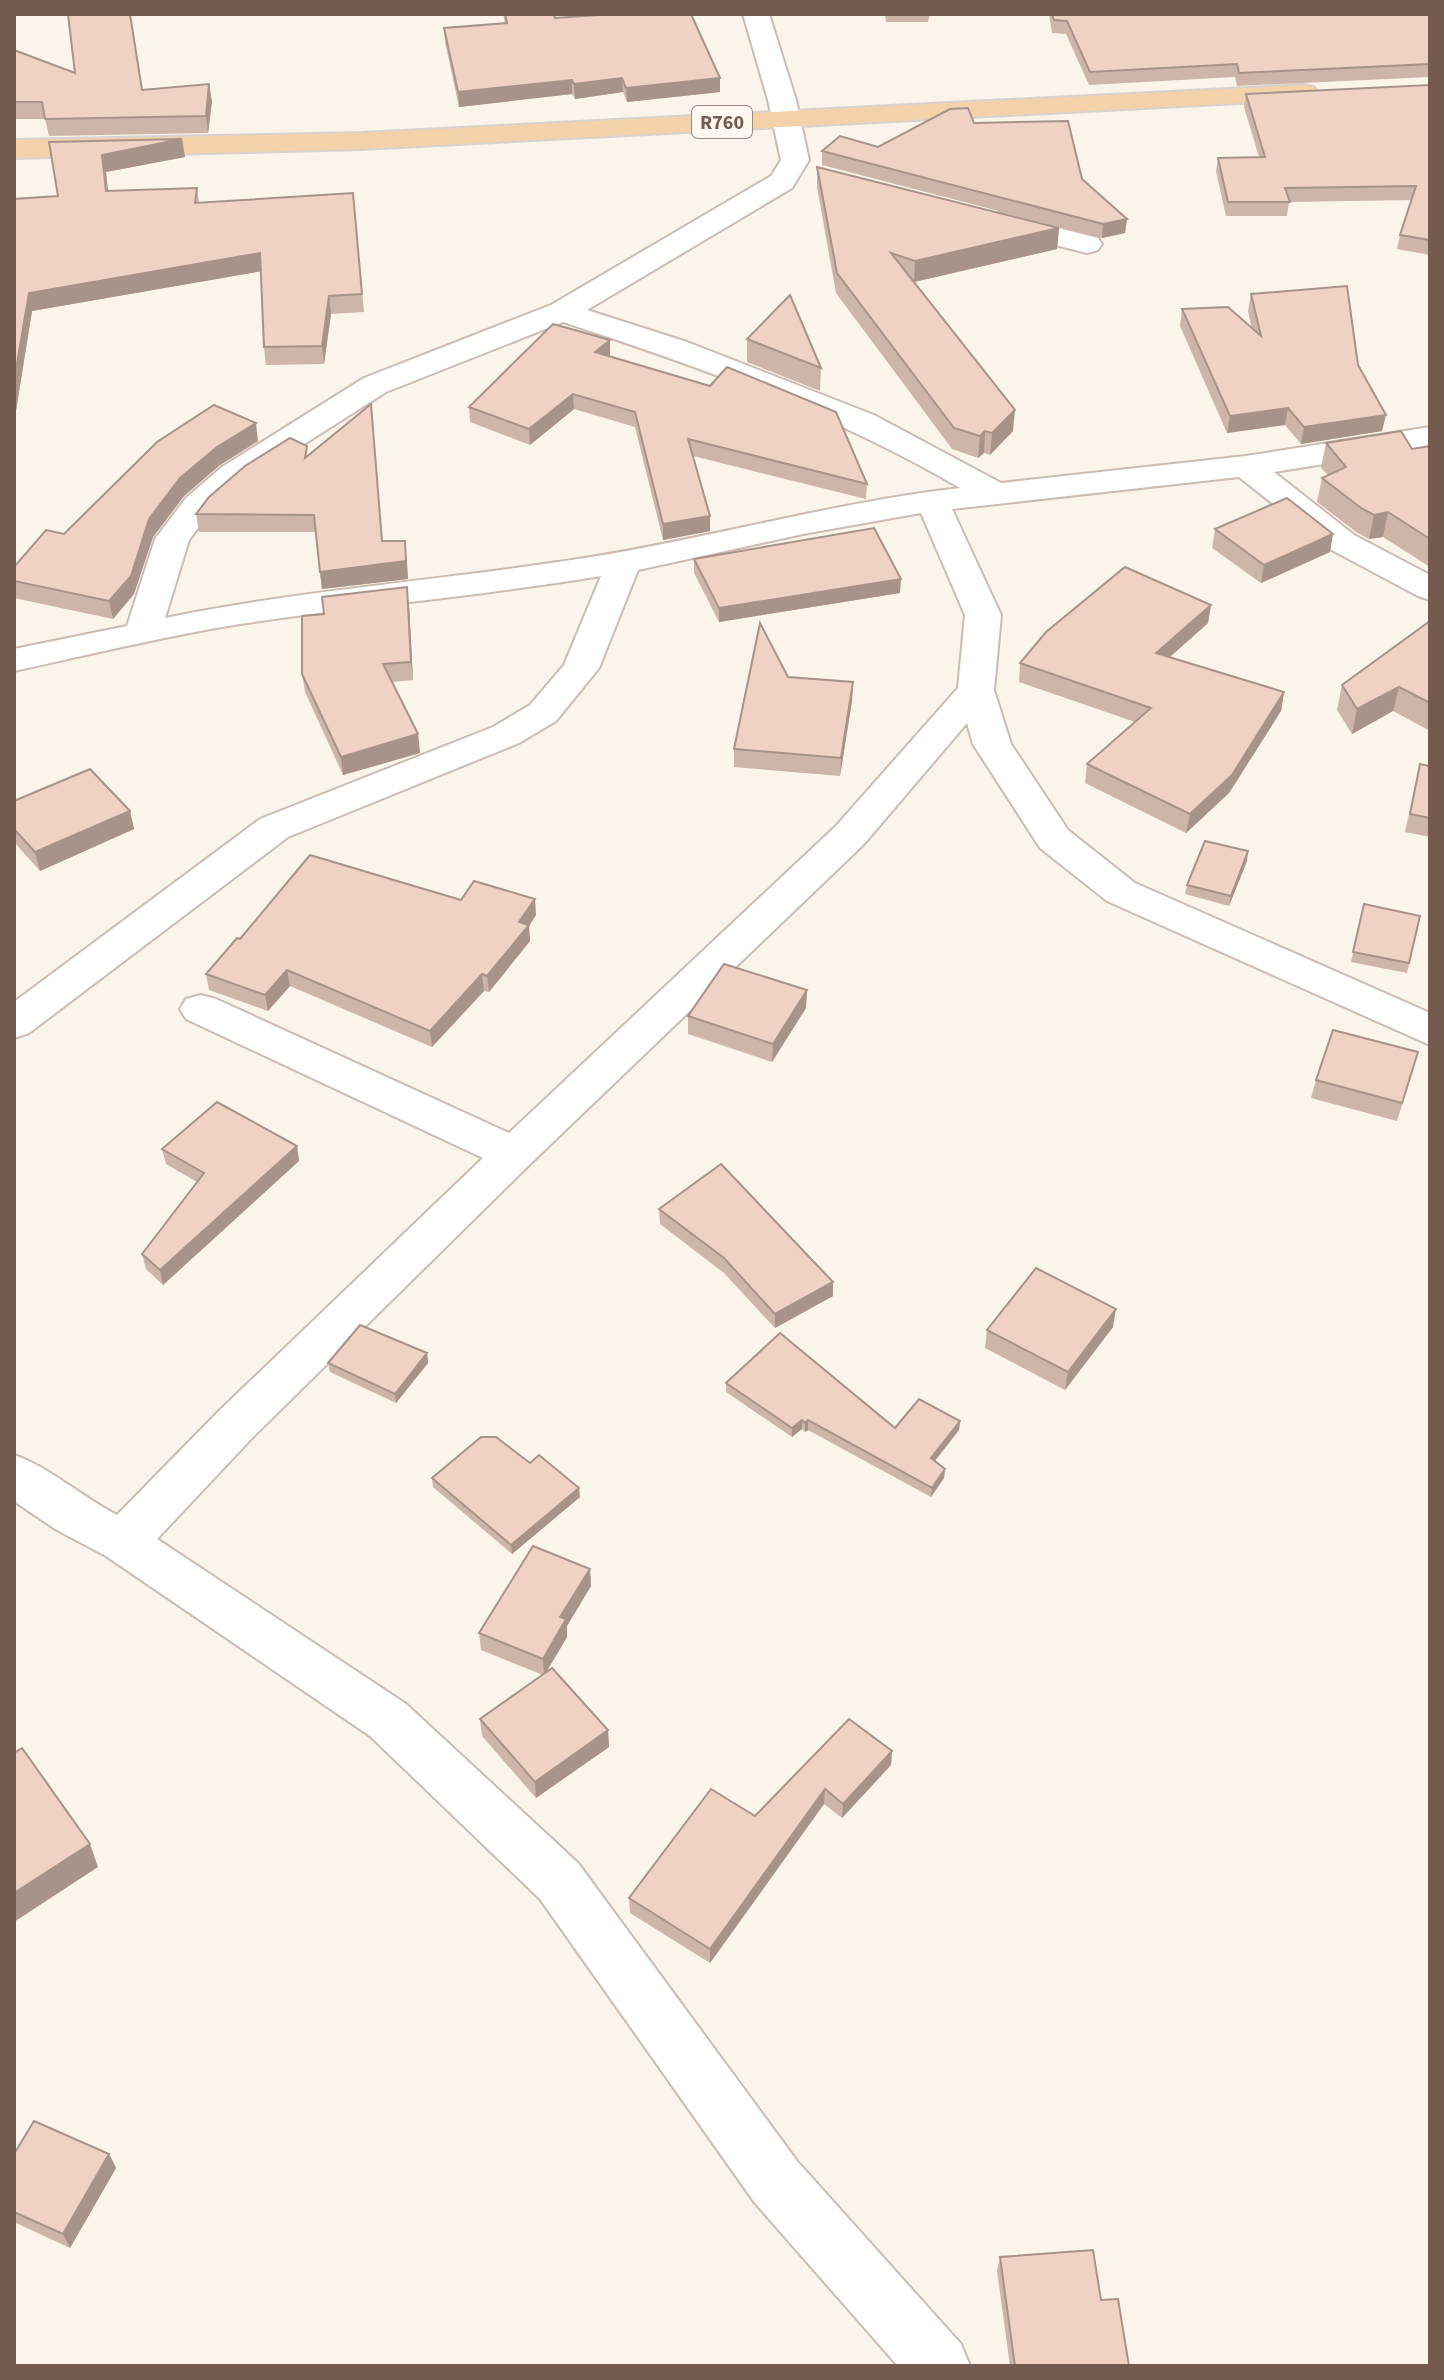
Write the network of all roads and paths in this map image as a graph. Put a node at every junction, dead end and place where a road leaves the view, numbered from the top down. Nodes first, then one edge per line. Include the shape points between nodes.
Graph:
1 (756, 14) edge
2 (1336, 92) edge
3 (785, 119) junction
4 (14, 149) edge
5 (969, 214) edge
6 (1087, 244) edge
7 (562, 312) junction
8 (1430, 437) edge
9 (1246, 466) junction
10 (995, 494) junction
11 (932, 501) junction
12 (624, 562) junction
13 (1430, 589) edge
14 (143, 632) junction
15 (29, 657) edge
16 (14, 679) edge
17 (976, 690) junction
18 (201, 1009) dead end
19 (14, 1023) edge
20 (1430, 1030) edge
21 (514, 1154) junction
22 (14, 1475) edge
23 (123, 1542) junction
24 (939, 2366) edge

1 - 3 street
2 - 3 main road, R760
3 - 4 main road, R760 via 362,141
3 - 7 street via 795,160 806,172
5 - 6 street
7 - 10 street via 676,349 863,422
7 - 14 street via 375,385 234,474 198,505 172,539
8 - 9 street
9 - 10 street
9 - 13 street via 1342,542
10 - 11 street
11 - 12 street
11 - 17 street via 983,615
12 - 14 street via 236,614
12 - 19 street via 581,668 543,713 506,735 274,828
14 - 15 street
15 - 16 street
17 - 20 street via 992,744 1054,839 1121,892
17 - 21 street via 850,835
18 - 21 street
21 - 23 street via 235,1425
22 - 23 street
23 - 24 street via 388,1720 559,1881 776,2182

